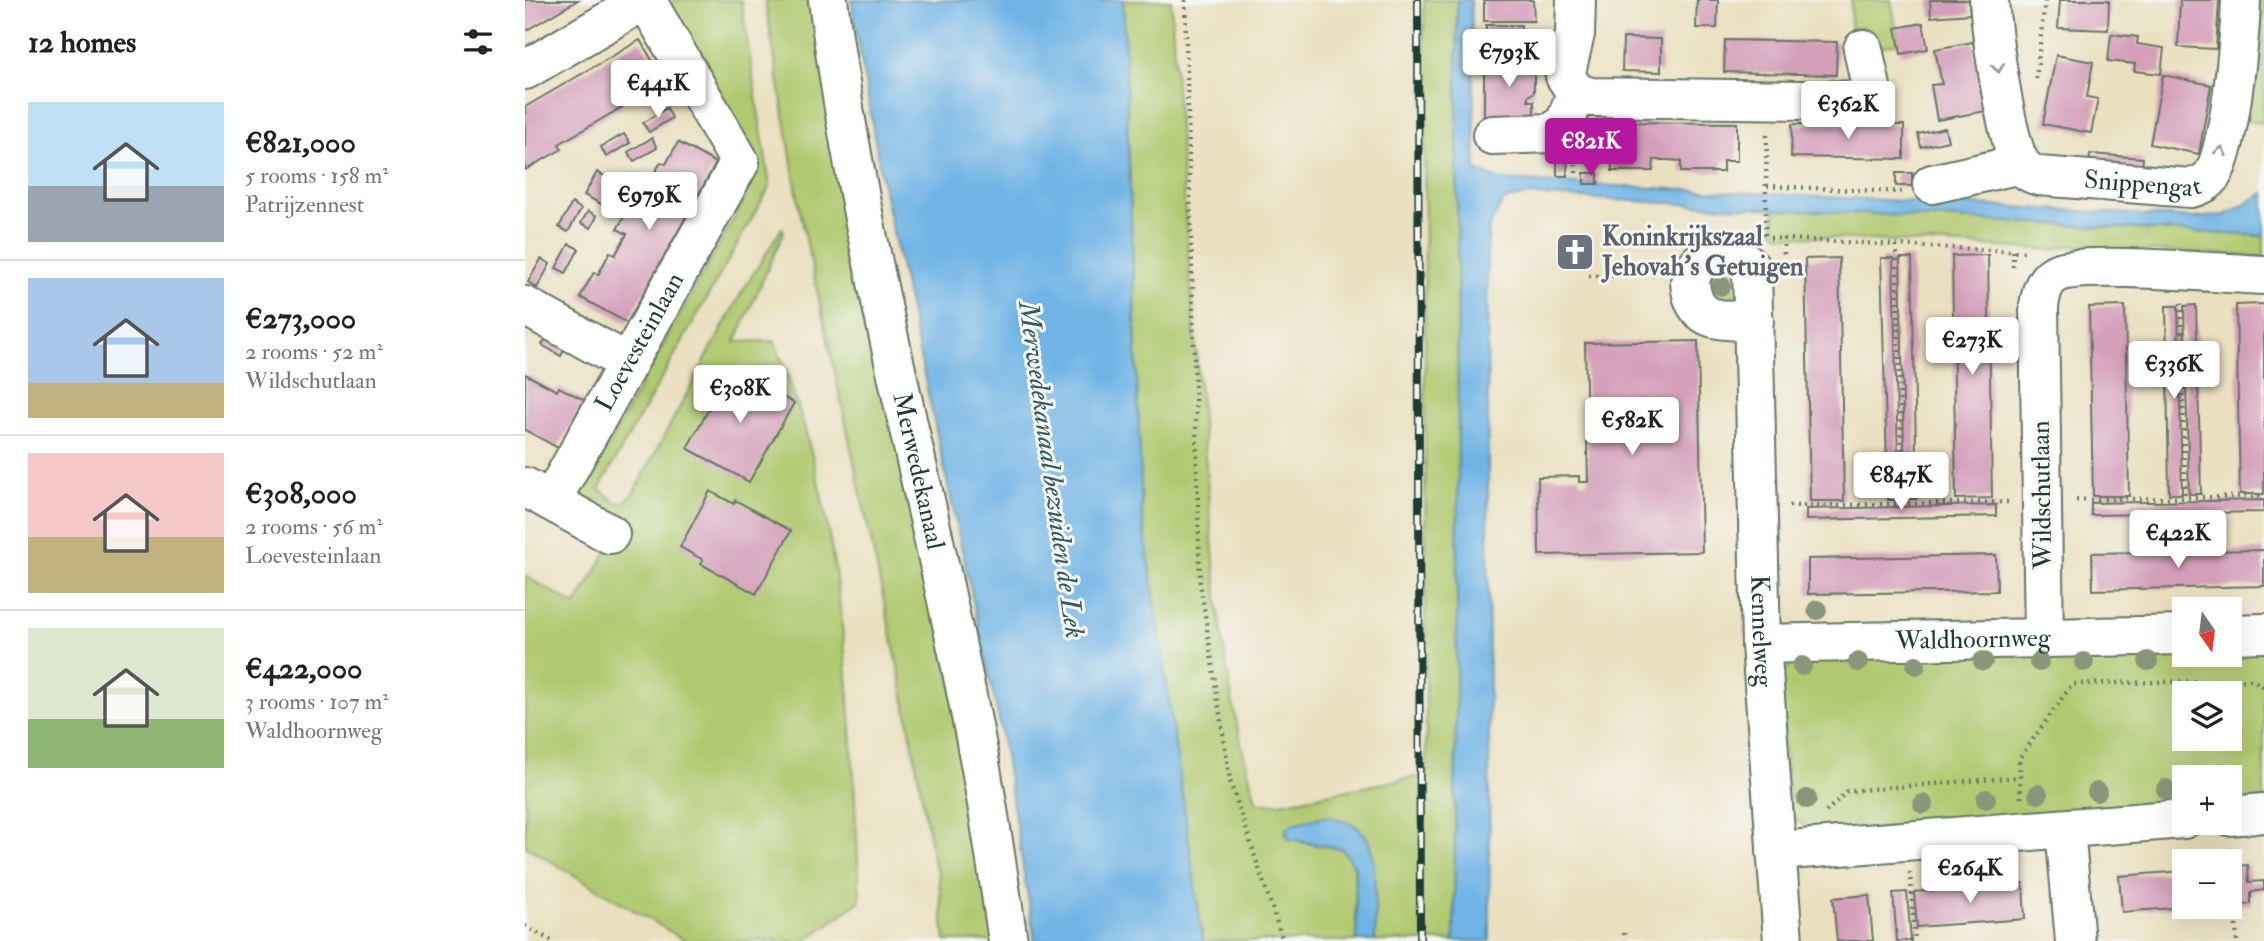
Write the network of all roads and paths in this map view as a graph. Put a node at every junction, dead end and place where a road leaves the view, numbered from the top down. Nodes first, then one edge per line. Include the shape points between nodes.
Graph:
1 (645, 0) edge
2 (828, 0) edge
3 (1185, 0) edge
4 (1576, 0) edge
5 (1989, 0) edge
6 (2241, 0) edge
7 (1863, 49) dead end
8 (525, 70) edge
9 (1576, 92) junction
10 (1767, 99) junction
11 (1492, 135) dead end
12 (2021, 164) junction
13 (1932, 184) joint
14 (1767, 188) junction
15 (1896, 245) junction
16 (2062, 271) junction
17 (2180, 271) junction
18 (1666, 275) dead end
19 (2264, 275) edge
20 (1589, 276) dead end
21 (525, 306) edge
22 (1754, 321) dead end
23 (628, 363) junction
24 (538, 494) edge
25 (2185, 498) dead end
26 (1903, 504) dead end
27 (610, 534) dead end
28 (2264, 633) edge
29 (2242, 634) edge
30 (2172, 635) edge
31 (2044, 638) junction
32 (1761, 644) junction
33 (2264, 687) edge
34 (2019, 777) junction
35 (2264, 813) edge
36 (2172, 820) edge
37 (2242, 824) edge
38 (2065, 829) junction
39 (2023, 832) junction
40 (2230, 835) edge
41 (1790, 850) junction
42 (1909, 869) dead end
43 (525, 926) edge
44 (1624, 933) dead end
45 (552, 941) edge
46 (1008, 941) edge
47 (1283, 941) edge
48 (1625, 941) edge
49 (1783, 941) edge
50 (1915, 941) edge
51 (2075, 941) edge
52 (2237, 941) edge

1 - 8 street
1 - 23 street, Loevesteinlaan via 740,162
2 - 46 street, Merwedekanaal via 849,147 976,740
3 - 47 path via 1201,582 1230,781
4 - 9 street via 1575,34 1565,69
5 -> 12 street via 2001,87
12 -> 6 street, Snippengat via 2039,176 2191,188 2210,179 2226,128
7 - 10 street via 1874,101
9 - 10 street via 1590,97
9 - 11 street via 1566,121 1553,133
10 - 14 path
12 - 13 street
13 - 14 path via 1913,193
14 - 15 path via 1765,234
15 - 16 path via 2050,253
15 - 26 path
16 - 17 street via 2084,267
16 - 31 street, Wildschutlaan via 2043,286 2039,306
17 - 19 street
17 - 25 path
18 - 20 path
21 - 23 street
22 - 32 street, Kennelweg
23 - 24 street, Loevesteinlaan
24 - 27 street, Loevesteinlaan
28 - 29 street
30 - 31 street, Waldhoornweg
31 - 32 street, Waldhoornweg
32 - 41 street, Kennelweg
33 - 34 path via 2252,680 2072,684 2019,759
34 - 39 path
34 - 41 path via 1847,791
35 - 37 street
36 - 38 street
38 - 39 street
38 - 51 street
39 - 41 street
40 - 52 path
41 - 49 street, Kennelweg
42 - 50 path
43 - 45 path
44 - 48 path

